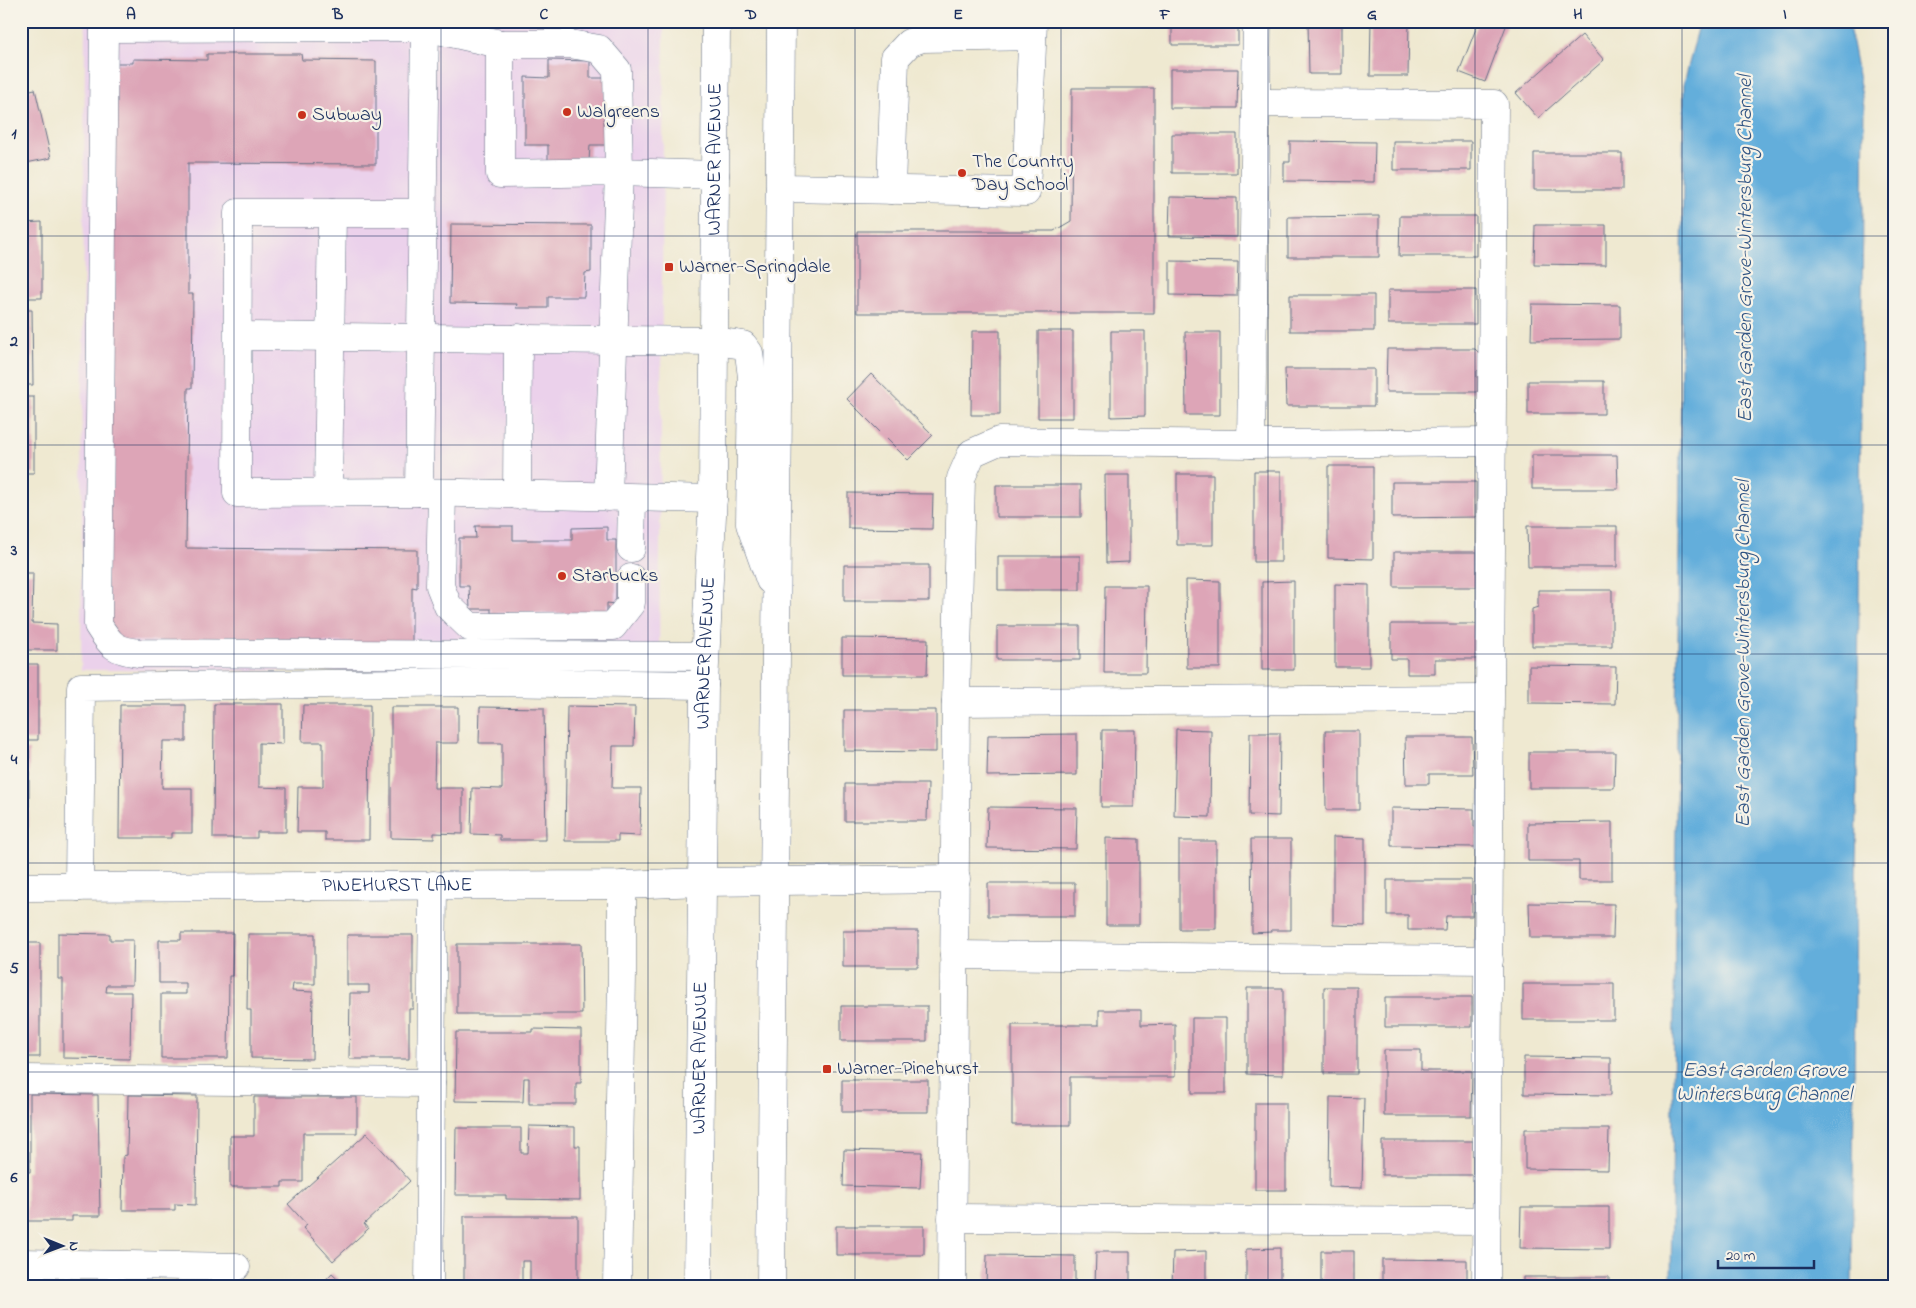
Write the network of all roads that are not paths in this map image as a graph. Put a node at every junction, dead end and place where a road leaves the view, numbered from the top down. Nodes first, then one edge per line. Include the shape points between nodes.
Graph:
1 (716, 21) edge
2 (781, 21) edge
3 (1257, 21) edge
4 (425, 24) edge
5 (104, 25) edge
6 (1033, 28) edge
7 (500, 44) junction
8 (1256, 103) junction
9 (619, 172) junction
10 (715, 175) junction
11 (780, 188) junction
12 (891, 190) junction
13 (332, 213) junction
14 (422, 213) junction
15 (238, 336) junction
16 (330, 336) junction
17 (421, 337) junction
18 (518, 338) junction
19 (612, 340) junction
20 (715, 341) junction
21 (1491, 442) junction
22 (1251, 444) junction
23 (328, 493) junction
24 (430, 493) junction
25 (517, 495) junction
26 (620, 497) junction
27 (713, 499) junction
28 (631, 548) dead end
29 (631, 578) dead end
30 (776, 598) junction
31 (705, 656) junction
32 (704, 685) junction
33 (1489, 699) junction
34 (956, 702) junction
35 (956, 879) junction
36 (773, 881) junction
37 (702, 882) junction
38 (433, 885) junction
39 (622, 885) junction
40 (21, 887) edge
41 (80, 887) junction
42 (954, 955) junction
43 (1489, 960) junction
44 (21, 1079) edge
45 (431, 1083) junction
46 (952, 1218) junction
47 (1487, 1222) junction
48 (21, 1263) edge
49 (236, 1268) dead end
50 (430, 1287) edge
51 (617, 1287) edge
52 (698, 1287) edge
53 (771, 1287) edge
54 (952, 1287) edge
55 (1486, 1287) edge

1 - 10 main road, WARNER AVENUE
2 - 11 main road
3 - 8 main road
4 - 5 main road
4 - 7 main road
4 - 14 main road
5 - 31 main road via 98,625 109,643 122,651 139,653
6 - 12 main road via 922,38 909,43 895,58
6 - 12 main road via 1026,192
7 - 9 main road via 570,44 600,49 617,70
7 - 9 main road via 500,174
8 - 21 main road via 1494,104
8 - 22 main road
9 - 10 main road
9 - 19 main road
10 - 20 main road, WARNER AVENUE
11 - 12 main road
11 - 30 main road
13 - 14 main road
13 - 15 main road via 238,213
13 - 16 main road
14 - 17 main road
15 - 16 main road
15 - 23 main road via 237,493
16 - 17 main road
16 - 23 main road
17 - 18 main road
17 - 24 main road
18 - 19 main road
18 - 25 main road
19 - 20 main road
19 - 26 main road
20 - 27 main road, WARNER AVENUE
20 - 30 main road via 743,346 749,353 752,377 750,524
21 - 22 main road
21 - 33 main road
22 - 34 main road via 999,440 972,453 961,478
23 - 24 main road
24 - 25 main road
24 - 29 main road via 440,586 448,606 470,627 613,626 632,603
25 - 26 main road
26 - 27 main road
26 - 28 main road
27 - 31 main road, WARNER AVENUE
30 - 36 main road
31 - 32 main road, WARNER AVENUE
32 - 37 main road, WARNER AVENUE
32 - 41 main road via 480,682 81,688
33 - 34 main road
33 - 43 main road
34 - 35 main road
35 - 36 main road, PINEHURST LANE
35 - 42 main road
36 - 37 main road, PINEHURST LANE
36 - 53 main road
37 - 39 main road, PINEHURST LANE
37 - 52 main road, WARNER AVENUE
38 - 39 main road, PINEHURST LANE
38 - 41 main road, PINEHURST LANE
38 - 45 main road
39 - 51 main road
40 - 41 main road, PINEHURST LANE
42 - 43 main road
42 - 46 main road
43 - 47 main road
44 - 45 main road
45 - 50 main road
46 - 47 main road
46 - 54 main road
47 - 55 main road
48 - 49 main road

